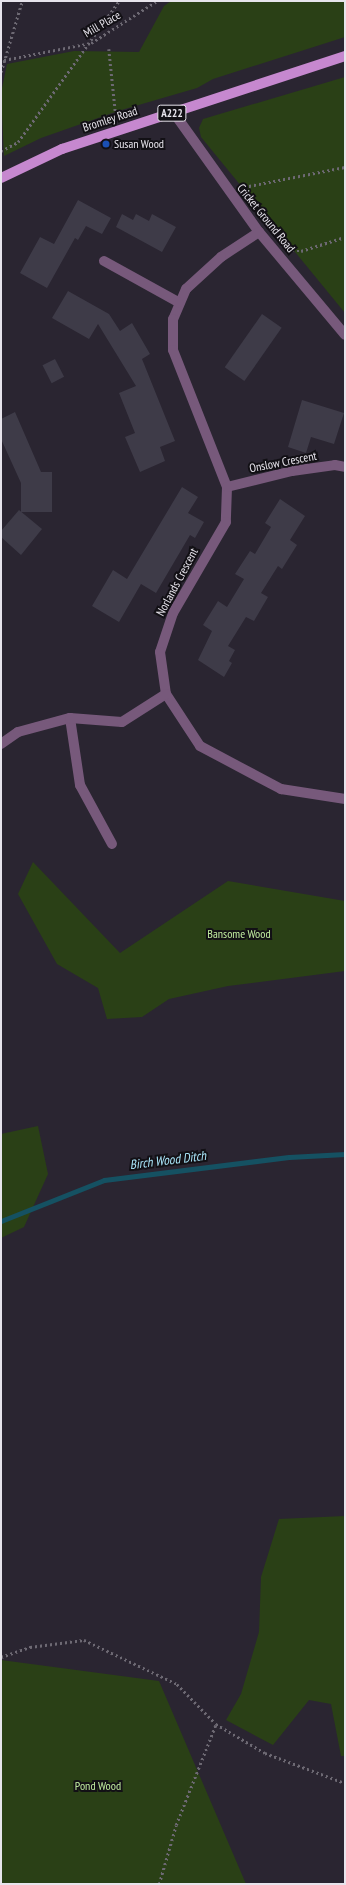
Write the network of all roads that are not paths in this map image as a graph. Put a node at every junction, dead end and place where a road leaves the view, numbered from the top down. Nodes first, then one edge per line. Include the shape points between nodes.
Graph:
1 (345, 56) edge
2 (174, 113) junction
3 (1, 178) edge
4 (258, 232) junction
5 (104, 261) dead end
6 (178, 302) junction
7 (345, 335) edge
8 (345, 467) edge
9 (227, 487) junction
10 (166, 694) junction
11 (70, 718) junction
12 (1, 744) edge
13 (345, 799) edge
14 (112, 844) dead end

1 - 2 main road, Bromley Road / A222
2 - 3 main road, Bromley Road / A222 via 62,149
2 - 4 street, Cricket Ground Road
4 - 6 street, Norlands Crescent via 221,257 186,289
4 - 7 street, Cricket Ground Road
5 - 6 street
6 - 9 street, Norlands Crescent via 173,319 173,350
8 - 9 street, Onslow Crescent via 335,465 292,471
9 - 10 street, Norlands Crescent via 226,522 173,613 160,652
10 - 11 street via 122,722
10 - 13 street, Norlands Crescent via 200,746 280,789
11 - 12 street via 18,732
11 - 14 street via 80,785

